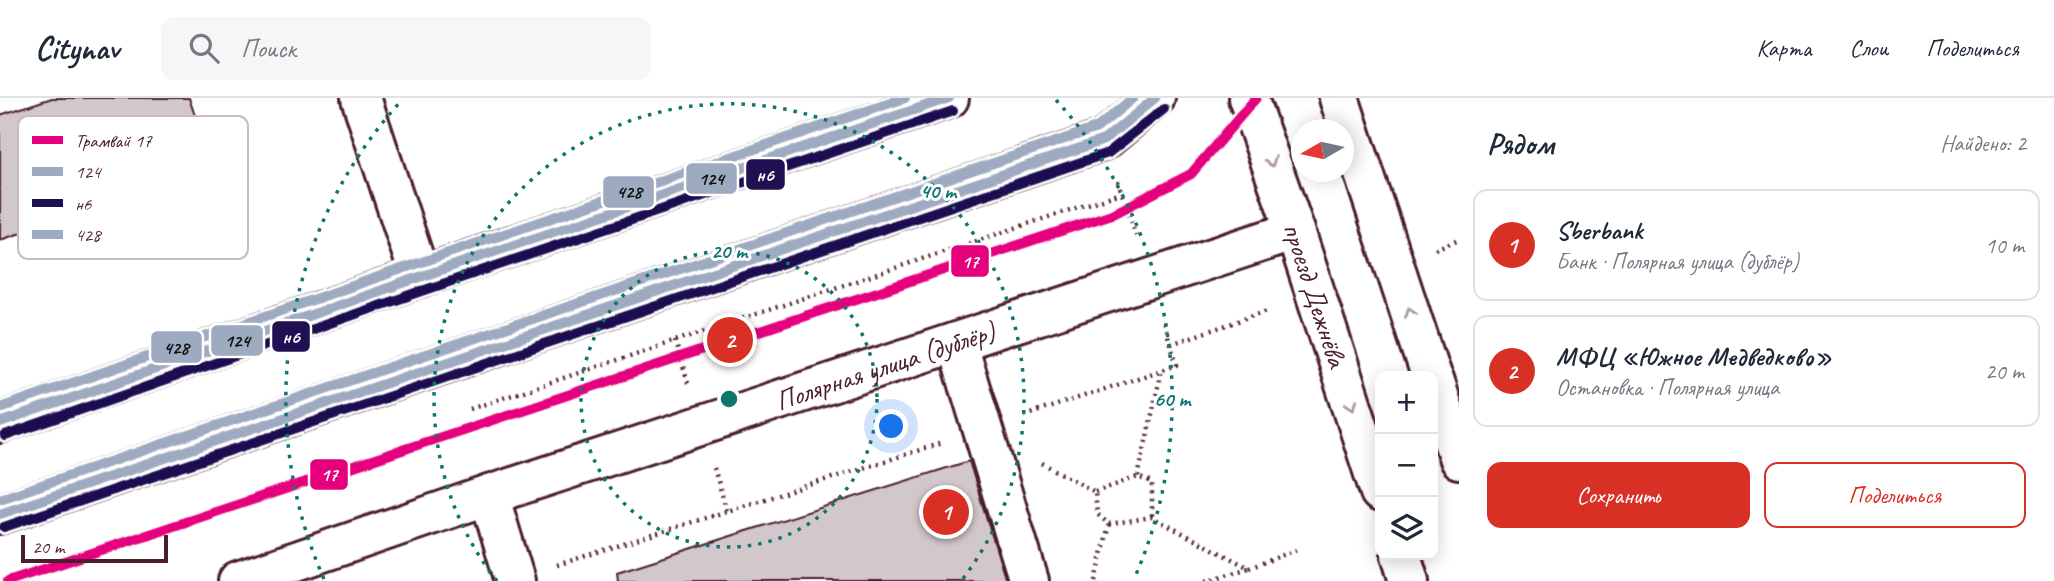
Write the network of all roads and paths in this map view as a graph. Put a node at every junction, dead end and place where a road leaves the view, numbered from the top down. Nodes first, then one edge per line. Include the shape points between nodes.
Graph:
1 (361, 98) edge
2 (949, 98) edge
3 (1155, 98) edge
4 (1248, 98) edge
5 (1339, 98) edge
6 (1104, 140) junction
7 (1121, 193) junction
8 (1295, 231) junction
9 (1459, 239) edge
10 (1434, 250) dead end
11 (420, 277) junction
12 (1150, 279) junction
13 (1270, 310) dead end
14 (675, 341) junction
15 (956, 342) junction
16 (1171, 344) junction
17 (1162, 369) junction
18 (1430, 371) edge
19 (690, 389) dead end
20 (1438, 396) edge
21 (470, 409) dead end
22 (0, 423) edge
23 (983, 430) junction
24 (1459, 459) edge
25 (713, 465) dead end
26 (1138, 477) junction
27 (1375, 477) edge
28 (1095, 492) junction
29 (489, 495) junction
30 (727, 511) junction
31 (0, 514) edge
32 (1152, 517) junction
33 (1110, 524) junction
34 (1296, 551) dead end
35 (1403, 560) edge
36 (1249, 568) junction
37 (515, 580) edge
38 (238, 581) edge
39 (1029, 581) edge
40 (1096, 581) edge
41 (1206, 581) edge
42 (1409, 581) edge

1 - 11 main road
2 - 11 main road
3 - 6 main road
4 -> 8 main road, проезд Дежнёва
18 -> 5 main road
6 - 7 path
6 - 31 main road
7 - 12 path
7 - 14 path
8 - 12 main road, Полярная улица (дублёр)
8 -> 27 main road, проезд Дежнёва
9 - 10 path
11 - 22 main road
12 - 15 main road, Полярная улица (дублёр)
12 - 16 path
13 - 16 path
14 - 19 path
14 - 21 path
15 - 23 main road
15 - 29 main road, Полярная улица (дублёр)
16 - 17 path via 1177,365
17 - 23 path
17 - 26 path
20 - 24 main road
23 - 28 path
23 - 30 path
23 - 39 main road
25 - 30 path
26 - 28 path
26 - 32 path via 1152,483
28 - 33 path via 1097,514
29 - 37 main road
29 - 38 main road, Полярная улица (дублёр)
30 - 37 path
32 - 33 path
32 - 36 path
33 - 40 path
34 - 36 path
35 - 42 main road
36 - 41 path

